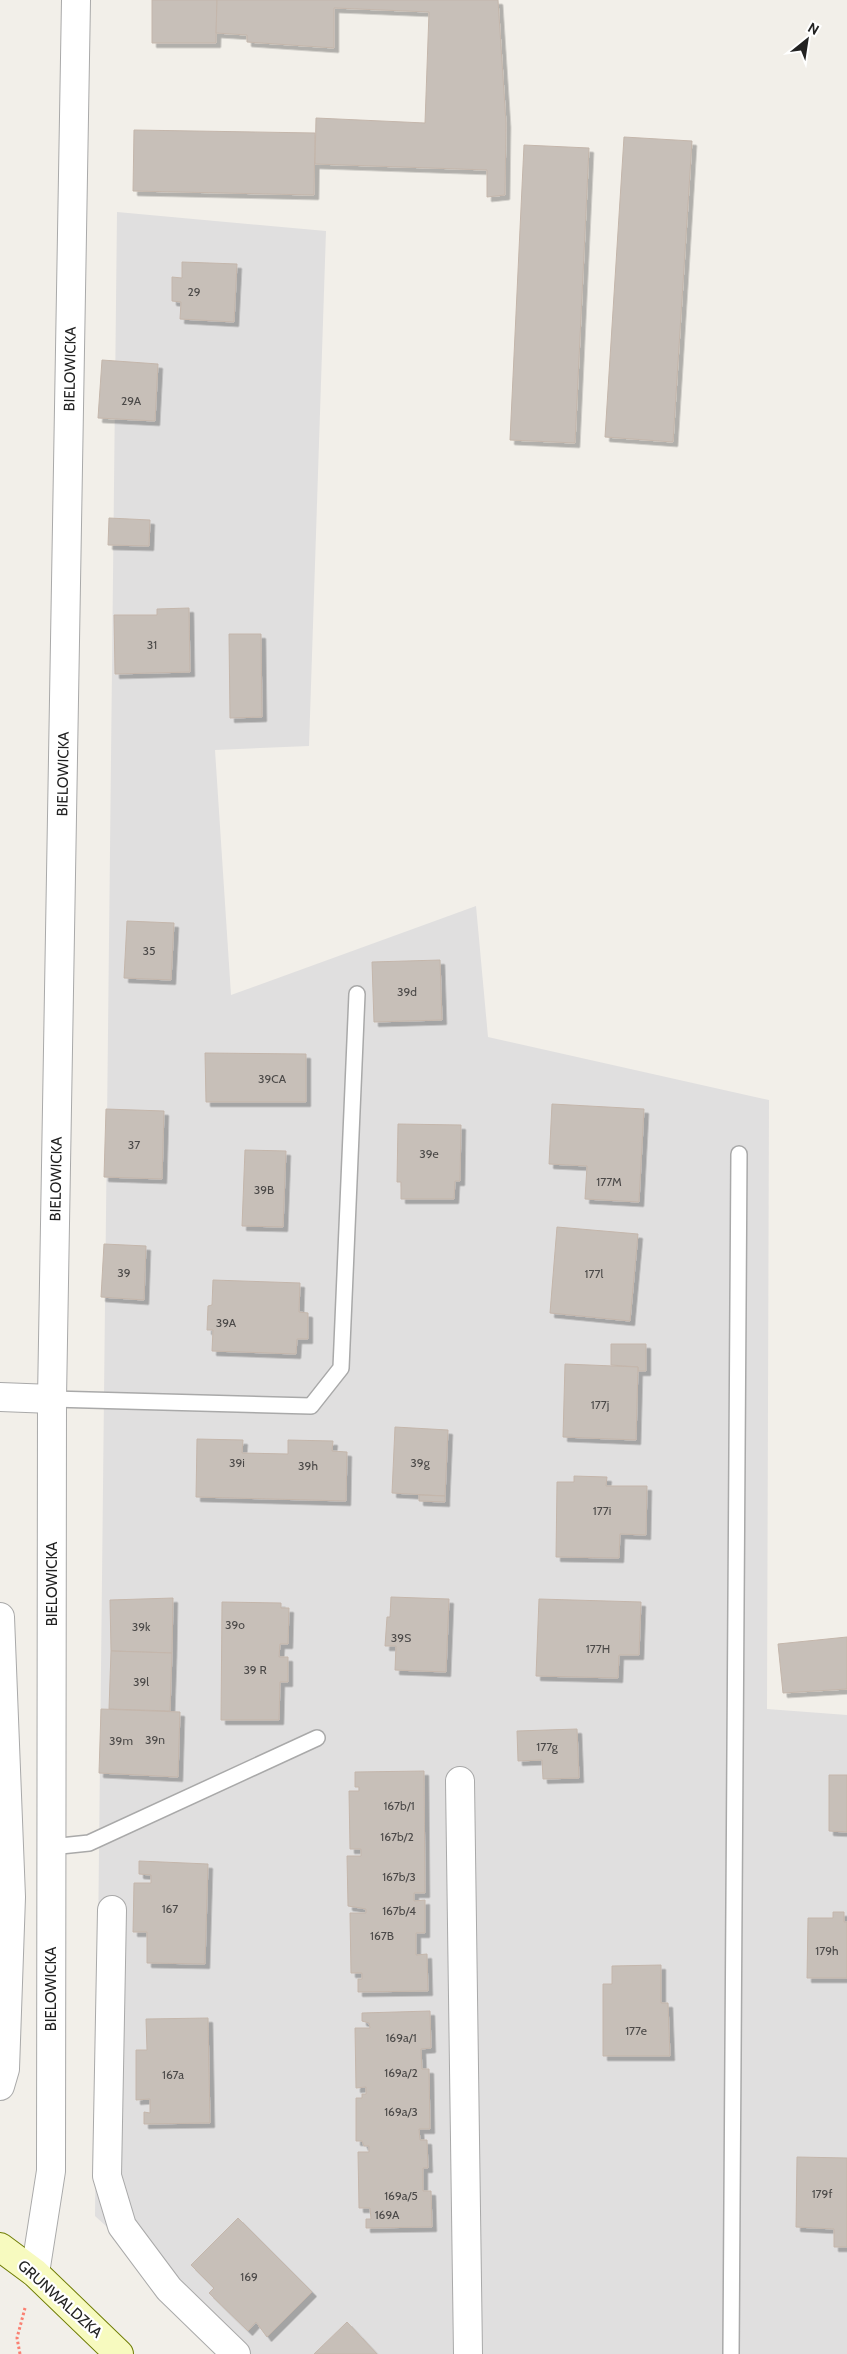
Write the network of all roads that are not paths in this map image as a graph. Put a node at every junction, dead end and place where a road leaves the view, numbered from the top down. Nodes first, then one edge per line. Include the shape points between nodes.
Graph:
1 (76, 0) edge
2 (357, 994) dead end
3 (738, 1154) dead end
4 (0, 1397) edge
5 (52, 1399) junction
6 (0, 1617) edge
7 (317, 1738) dead end
8 (460, 1781) dead end
9 (4, 1843) edge
10 (51, 1847) junction
11 (112, 1910) dead end
12 (0, 2086) edge
13 (0, 2247) edge
14 (35, 2273) junction
15 (119, 2354) edge
16 (236, 2354) edge
17 (468, 2354) edge
18 (731, 2354) edge

1 - 5 street, BIELOWICKA
2 - 5 lane via 341,1368 310,1406
3 - 18 lane
4 - 5 street
5 - 10 street, BIELOWICKA
6 - 9 street
7 - 10 lane via 89,1843
8 - 17 street
9 - 10 street
9 - 12 street via 11,1897 5,2069
10 - 14 street, BIELOWICKA via 51,2171
11 - 16 street via 107,2176 122,2226 169,2289
13 - 14 street, GRUNWALDZKA
14 - 15 street, GRUNWALDZKA

